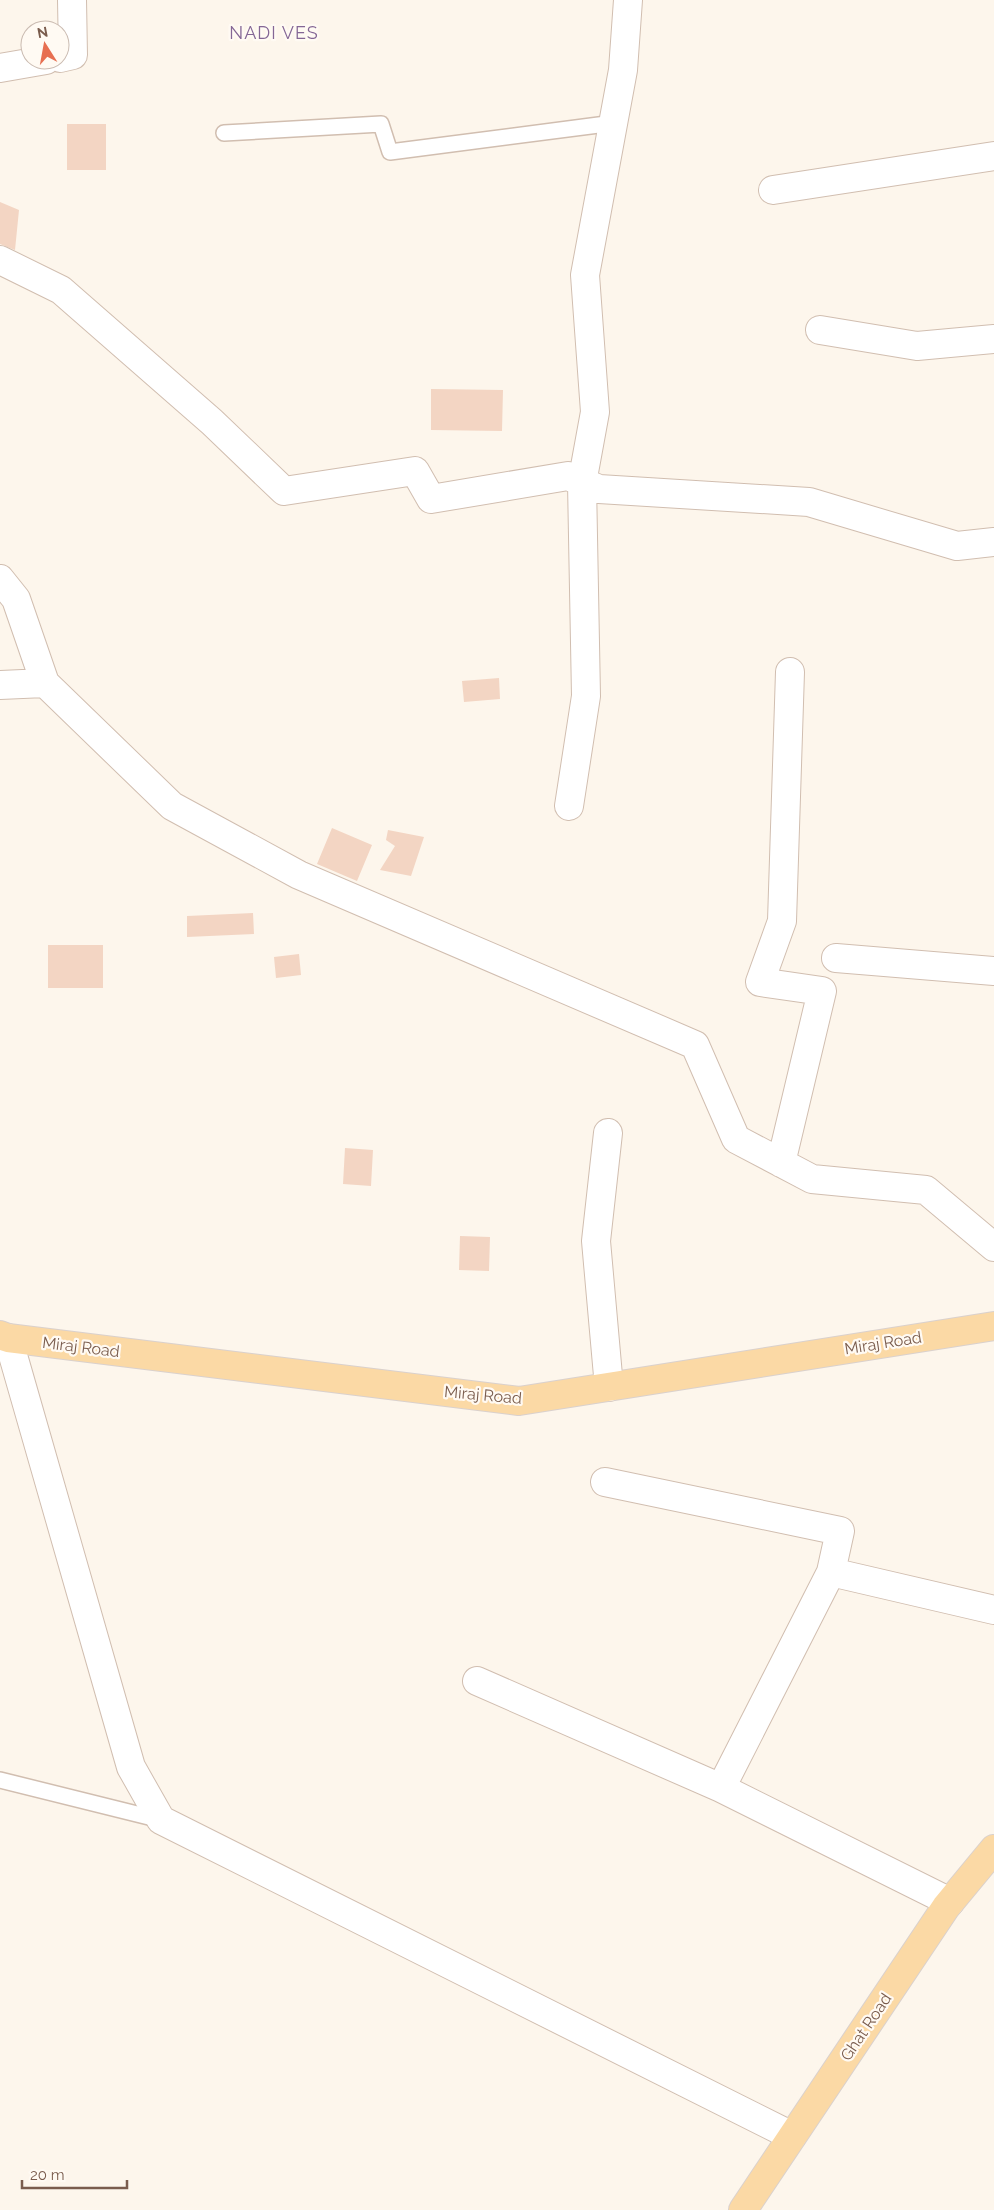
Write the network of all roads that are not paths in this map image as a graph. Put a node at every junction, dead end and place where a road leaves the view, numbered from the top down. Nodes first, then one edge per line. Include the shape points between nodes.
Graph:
1 (72, 0) edge
2 (628, 0) edge
3 (70, 56) edge
4 (20, 65) edge
5 (0, 68) edge
6 (614, 123) junction
7 (224, 133) dead end
8 (994, 156) edge
9 (773, 190) dead end
10 (0, 260) edge
11 (820, 330) dead end
12 (994, 339) edge
13 (582, 482) junction
14 (994, 542) edge
15 (0, 580) edge
16 (790, 672) dead end
17 (45, 683) junction
18 (0, 684) edge
19 (569, 806) dead end
20 (836, 958) dead end
21 (994, 971) edge
22 (608, 1133) dead end
23 (781, 1163) junction
24 (994, 1247) edge
25 (994, 1326) edge
26 (4, 1336) edge
27 (609, 1387) junction
28 (604, 1482) dead end
29 (831, 1572) junction
30 (994, 1610) edge
31 (477, 1681) dead end
32 (0, 1780) edge
33 (721, 1788) junction
34 (161, 1820) junction
35 (992, 1855) edge
36 (950, 1902) junction
37 (792, 2136) junction
38 (743, 2210) edge

1 - 3 street via 73,55
2 - 6 street via 623,70
4 - 5 street
6 - 7 lane via 390,152 381,124
6 - 13 street via 586,275 595,412
8 - 9 street
10 - 13 street via 61,290 212,422 284,491 415,471 431,499 568,476
11 - 12 street via 917,346
13 - 14 street via 599,489 809,502 957,546
13 - 19 street via 586,696
15 - 17 street via 16,598
16 - 23 street via 782,921 760,982 822,991
17 - 18 street
17 - 23 street via 172,806 300,875 695,1045 736,1139
20 - 21 street
22 - 27 street via 596,1241
23 - 24 street via 812,1180 926,1190
25 - 27 main road, Miraj Road
26 - 27 main road, Miraj Road via 519,1401
26 - 34 street via 131,1767
28 - 29 street via 840,1531
29 - 30 street
29 - 33 street
31 - 33 street
32 - 34 lane
33 - 36 street
34 - 37 street
35 - 36 main road, Ghat Road
36 - 37 main road, Ghat Road
37 - 38 main road, Ghat Road

